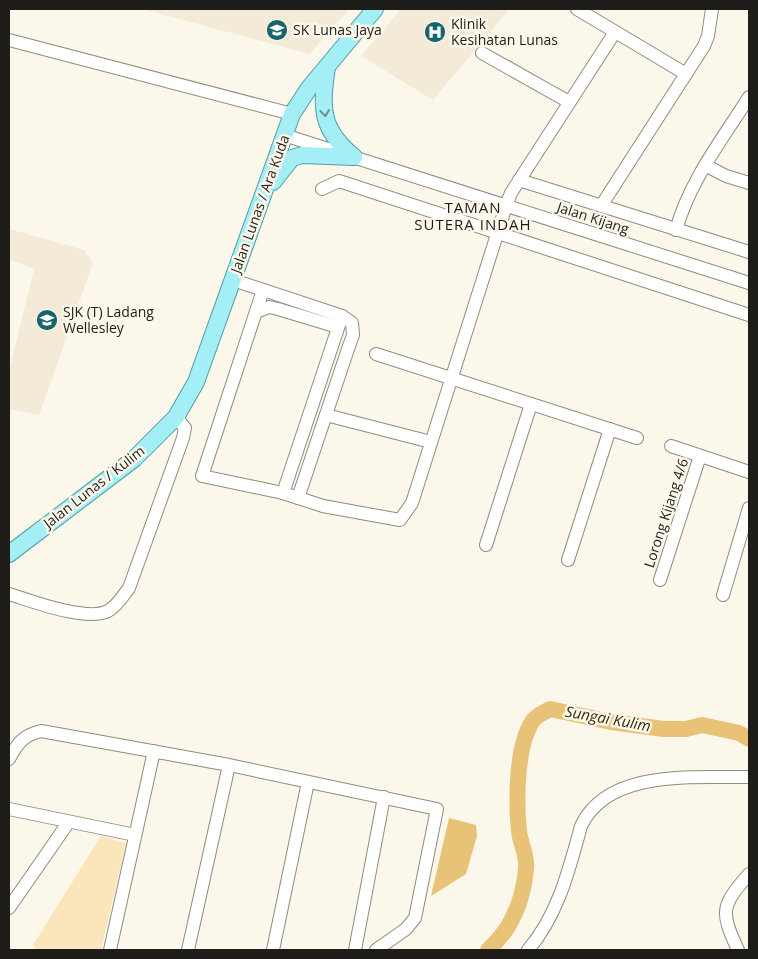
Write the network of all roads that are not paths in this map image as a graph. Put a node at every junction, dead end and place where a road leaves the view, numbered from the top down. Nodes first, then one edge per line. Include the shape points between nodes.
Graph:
1 (375, 9) edge
2 (576, 9) edge
3 (712, 9) edge
4 (615, 32) junction
5 (9, 40) edge
6 (482, 52) dead end
7 (327, 64) junction
8 (686, 74) junction
9 (749, 97) edge
10 (569, 102) junction
11 (292, 114) junction
12 (284, 135) junction
13 (354, 157) junction
14 (705, 165) junction
15 (519, 180) junction
16 (749, 183) edge
17 (322, 189) dead end
18 (262, 198) junction
19 (506, 206) junction
20 (602, 206) junction
21 (676, 230) junction
22 (497, 232) junction
23 (749, 252) edge
24 (233, 280) junction
25 (749, 283) edge
26 (263, 290) junction
27 (256, 312) junction
28 (749, 315) edge
29 (340, 322) junction
30 (376, 354) dead end
31 (451, 378) junction
32 (532, 404) junction
33 (326, 415) junction
34 (176, 417) junction
35 (610, 429) junction
36 (637, 438) dead end
37 (431, 442) junction
38 (671, 446) dead end
39 (700, 456) junction
40 (749, 472) edge
41 (283, 493) junction
42 (298, 498) junction
43 (749, 508) edge
44 (486, 545) dead end
45 (9, 554) edge
46 (568, 560) dead end
47 (660, 580) dead end
48 (9, 594) edge
49 (723, 595) dead end
50 (154, 750) junction
51 (9, 759) edge
52 (229, 765) junction
53 (749, 777) edge
54 (308, 782) junction
55 (384, 796) junction
56 (9, 809) edge
57 (68, 822) junction
58 (135, 835) junction
59 (749, 874) edge
60 (9, 908) edge
61 (110, 950) edge
62 (188, 950) edge
63 (273, 950) edge
64 (355, 950) edge
65 (376, 950) edge
66 (528, 950) edge
67 (738, 950) edge

1 - 7 main road, Jalan Lunas / Ara Kuda
2 - 4 street
3 - 8 street via 708,36
4 - 8 street
4 - 10 street
5 - 11 street
6 - 10 street
7 - 11 main road, Jalan Lunas / Ara Kuda
7 -> 13 main road via 324,87 326,122 334,138
8 - 20 street
9 - 14 street
10 - 15 street
11 - 12 main road, Jalan Lunas / Ara Kuda
12 - 13 street, Jalan Kijang
12 - 18 main road, Jalan Lunas / Ara Kuda
13 - 18 main road via 318,154 292,158
13 - 19 street, Jalan Kijang
14 - 16 street
14 - 21 street via 683,206
15 - 19 street
15 - 20 street
17 - 22 street via 339,181
18 - 24 main road, Jalan Lunas / Ara Kuda
19 - 22 street
19 - 25 street, Jalan Kijang
20 - 21 street
21 - 23 street
22 - 28 street
22 - 31 street
24 - 26 street
24 - 34 main road, Jalan Lunas / Ara Kuda via 196,382
26 - 27 street
26 - 29 street
27 - 29 street via 269,307 278,308
27 - 41 street via 202,476
29 - 33 street via 352,323 353,334
29 - 41 street
30 - 31 street
31 - 32 street
31 - 37 street
32 - 35 street
32 - 44 street
33 - 37 street
33 - 42 street
34 - 45 main road, Jalan Lunas / Kulim via 134,459
34 - 48 street via 184,428 183,438 129,588 114,606 107,612 94,614
35 - 36 street
35 - 46 street
37 - 42 street via 412,503 400,520 348,512
38 - 39 street
39 - 40 street
39 - 47 street, Lorong Kijang 4/6
41 - 42 street
43 - 49 street
50 - 51 street via 40,731 27,734
50 - 52 street
50 - 58 street
52 - 54 street
52 - 62 street
53 - 66 street via 663,778 597,802 581,826 566,880 553,910
54 - 55 street
54 - 63 street
55 - 64 street
55 - 65 street via 437,809 416,918
56 - 57 street
57 - 58 street
57 - 60 street
58 - 61 street
59 - 67 street via 733,892 726,908 727,925

